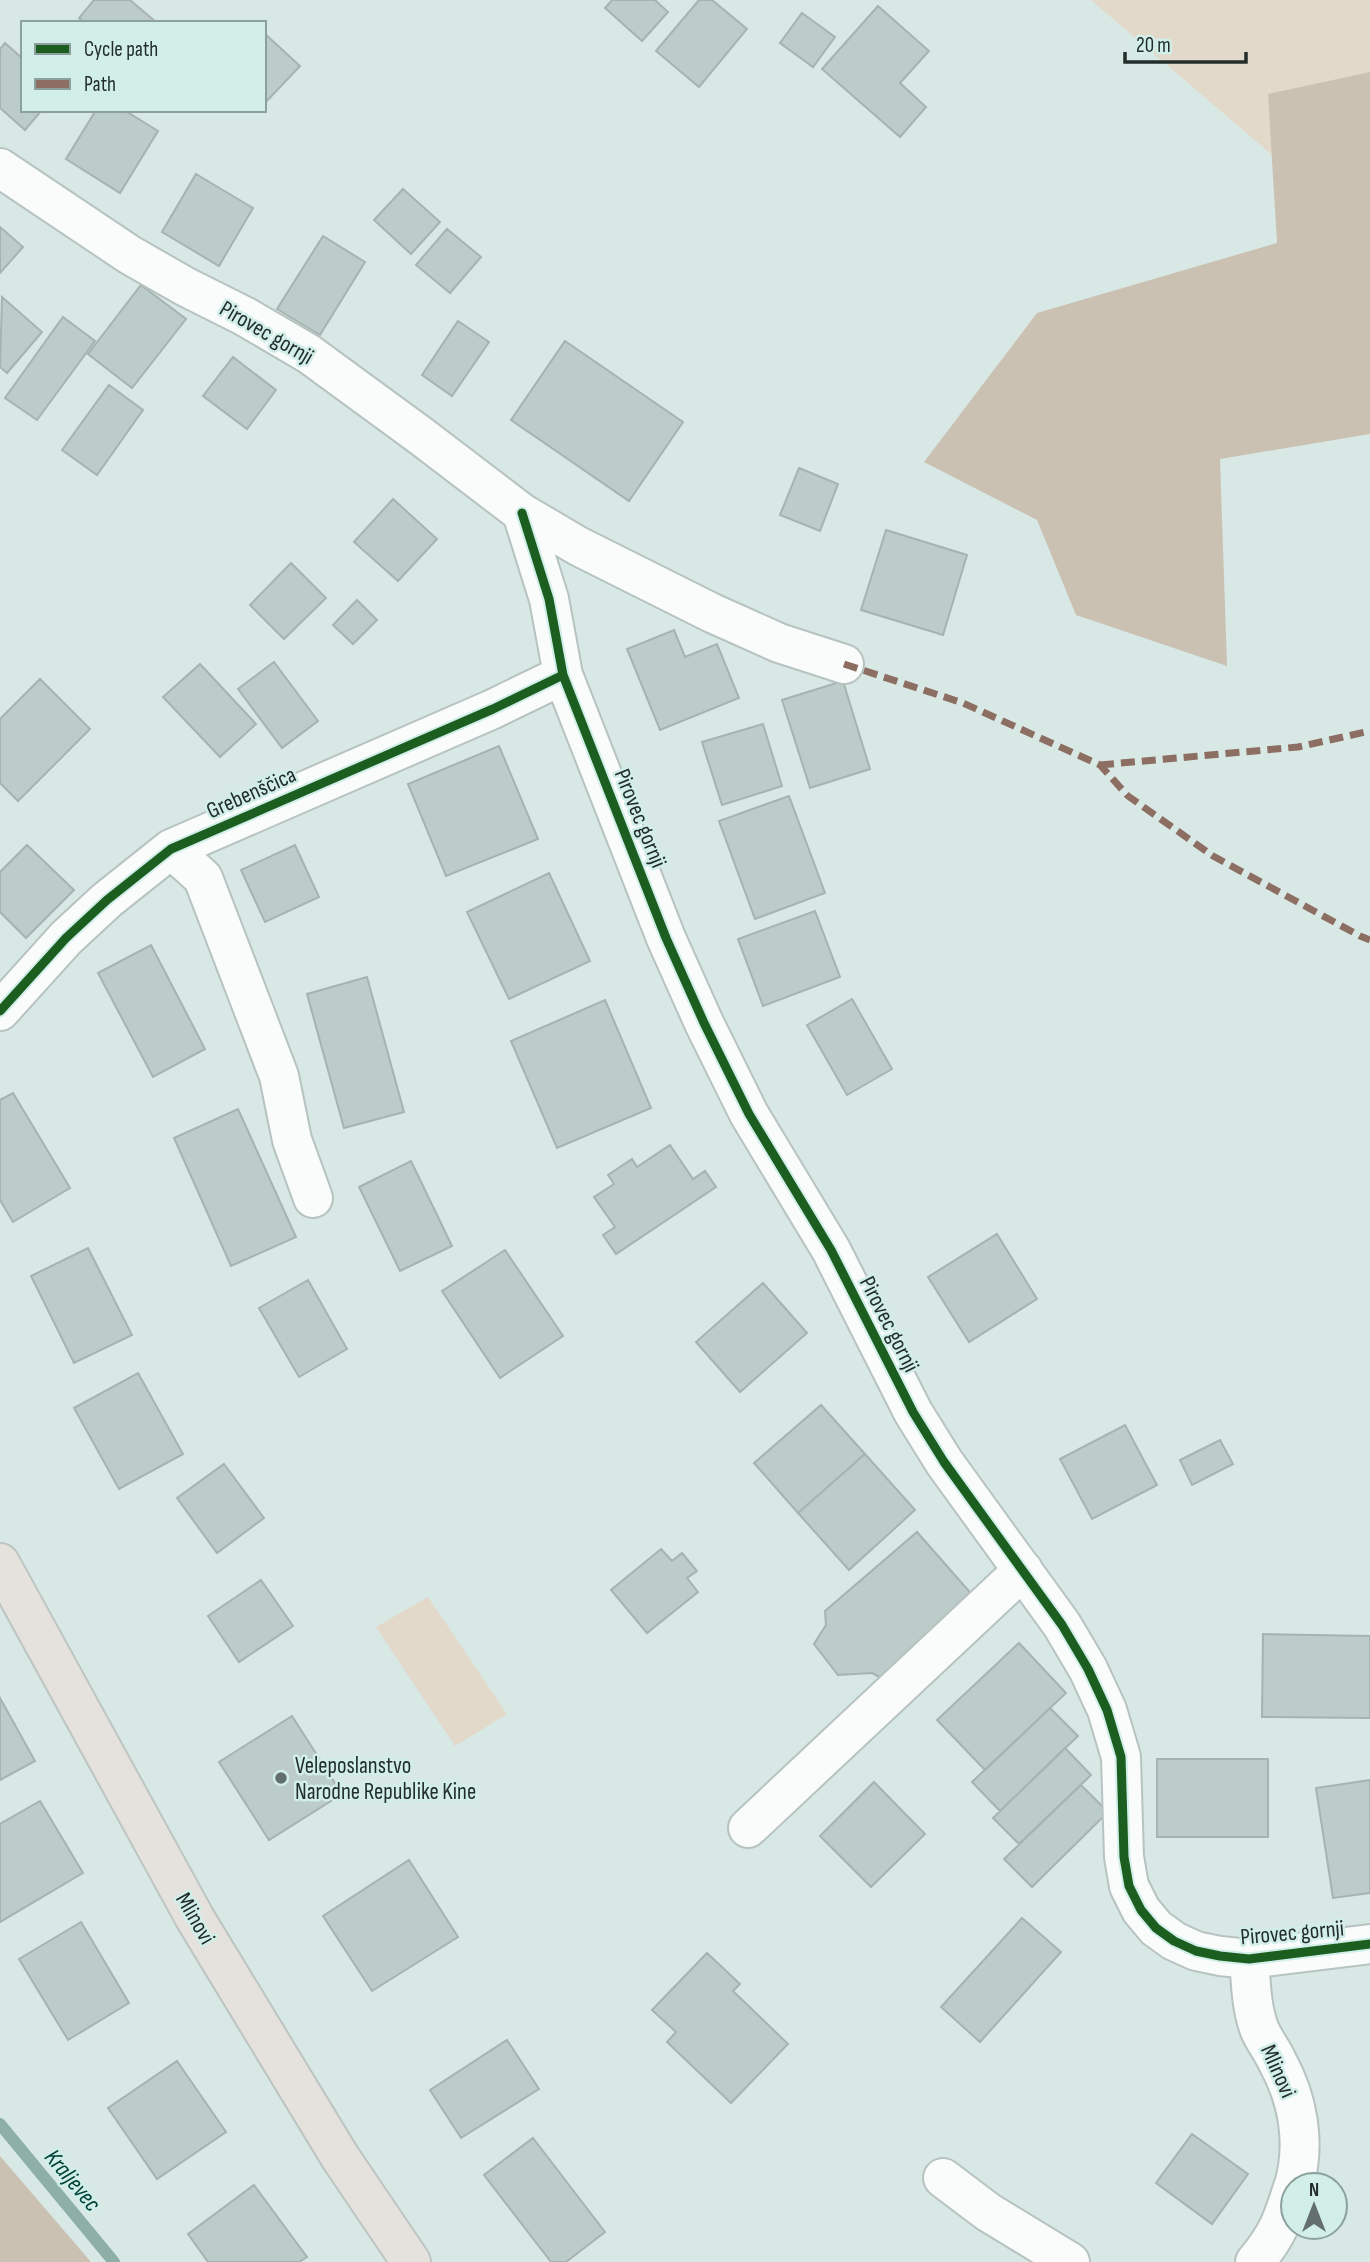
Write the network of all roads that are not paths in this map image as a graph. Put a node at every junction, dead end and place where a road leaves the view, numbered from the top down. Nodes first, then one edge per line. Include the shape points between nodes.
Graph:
1 (0, 168) edge
2 (522, 513) junction
3 (844, 664) dead end
4 (563, 675) junction
5 (171, 849) junction
6 (0, 1011) edge
7 (313, 1198) dead end
8 (0, 1563) edge
9 (1023, 1570) junction
10 (748, 1828) dead end
11 (1370, 1944) edge
12 (1249, 1959) junction
13 (1296, 2171) edge
14 (943, 2178) dead end
15 (1279, 2227) edge
16 (411, 2262) edge
17 (1070, 2262) edge
18 (1255, 2262) edge

1 - 2 street, Pirovec gornji via 130,256 309,355
2 - 3 street, Pirovec gornji via 712,613 779,643
2 - 4 street, Pirovec gornji via 549,599
4 - 5 street, Grebenščica
4 - 9 street, Pirovec gornji via 666,938 749,1114 831,1250 913,1412
5 - 6 street, Grebenščica via 65,938
5 - 7 street via 203,878 279,1076 292,1140
8 - 16 main road, Mlinovi via 196,1920 340,2157
9 - 10 street
9 - 12 street, Pirovec gornji via 1062,1625 1107,1710 1121,1757 1129,1886 1141,1910 1165,1934 1196,1951
11 - 12 street, Pirovec gornji
12 - 13 street, Mlinovi via 1259,2029 1290,2085 1297,2113 1300,2144
14 - 17 street via 988,2212
15 - 18 street, Mlinovi

